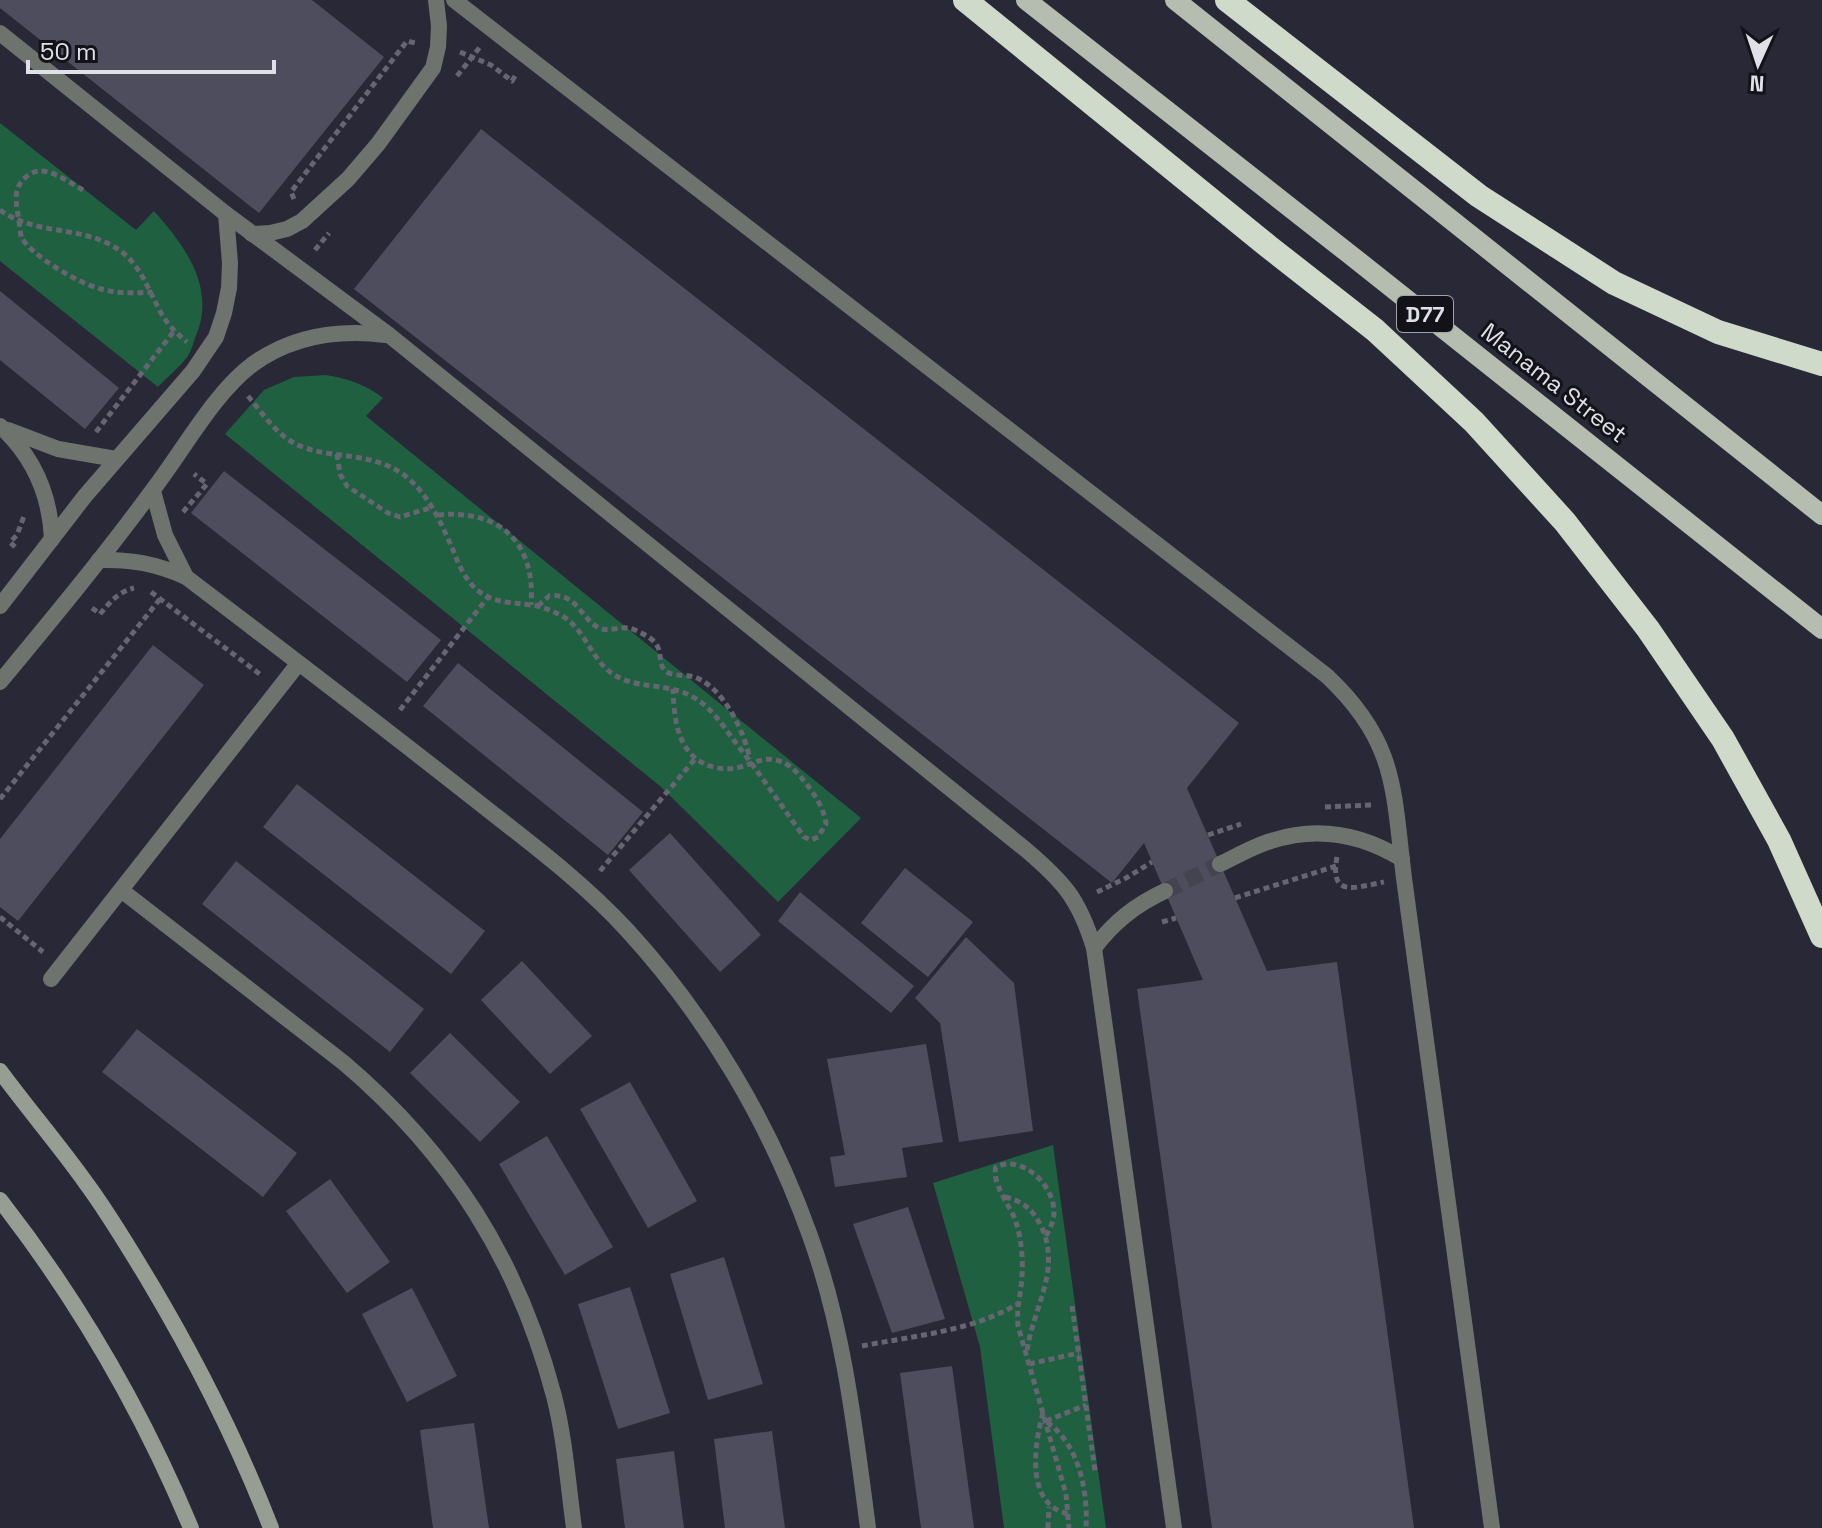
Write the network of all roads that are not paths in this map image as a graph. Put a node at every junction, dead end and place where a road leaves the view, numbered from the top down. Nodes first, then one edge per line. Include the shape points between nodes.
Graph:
1 (436, 0) edge
2 (454, 0) edge
3 (965, 0) edge
4 (1026, 0) edge
5 (1175, 0) edge
6 (1227, 0) edge
7 (0, 33) edge
8 (226, 214) junction
9 (252, 234) junction
10 (389, 335) junction
11 (1822, 364) edge
12 (1, 427) edge
13 (116, 459) junction
14 (153, 491) junction
15 (1822, 515) edge
16 (52, 539) junction
17 (99, 560) junction
18 (186, 577) junction
19 (0, 606) edge
20 (1822, 629) edge
21 (298, 664) junction
22 (0, 682) edge
23 (1402, 859) junction
24 (1220, 864) tunnel mouth
25 (121, 890) junction
26 (1165, 891) tunnel mouth
27 (1822, 936) edge
28 (1094, 948) junction
29 (56, 973) road end
30 (0, 1071) edge
31 (0, 1200) edge
32 (191, 1528) edge
33 (271, 1528) edge
34 (574, 1528) edge
35 (868, 1528) edge
36 (1174, 1528) edge
37 (1492, 1528) edge

1 - 9 street via 439,26 433,68 378,144 302,221
2 - 23 street via 1327,676 1364,716 1383,752 1394,791
3 - 27 highway via 1375,330 1474,422 1565,522 1648,629 1723,739 1779,840
4 - 20 main road, Manama Street / D77
5 - 15 main road
6 - 11 highway via 1479,196 1614,283 1718,332
7 - 8 street
8 - 9 street
8 - 13 street via 229,288 216,337
9 - 10 street
10 - 14 street via 318,335 253,364 219,397
10 - 28 street via 1054,874 1082,914
12 - 13 street via 58,449
12 - 16 street via 37,473 49,505
13 - 16 street
14 - 17 street
14 - 18 street via 165,535
16 - 19 street
17 - 18 street via 144,561
17 - 22 street
18 - 21 street
21 - 25 street
21 - 35 street via 586,888 702,1024 769,1140 805,1221 842,1350
23 - 24 street via 1363,840 1318,833 1269,841
23 - 37 street
25 - 29 street
25 - 34 street via 379,1093 451,1176 500,1253 540,1349 557,1412
26 - 28 street via 1130,910
28 - 36 street
30 - 33 street via 87,1184 168,1313 237,1447
31 - 32 street via 106,1357

